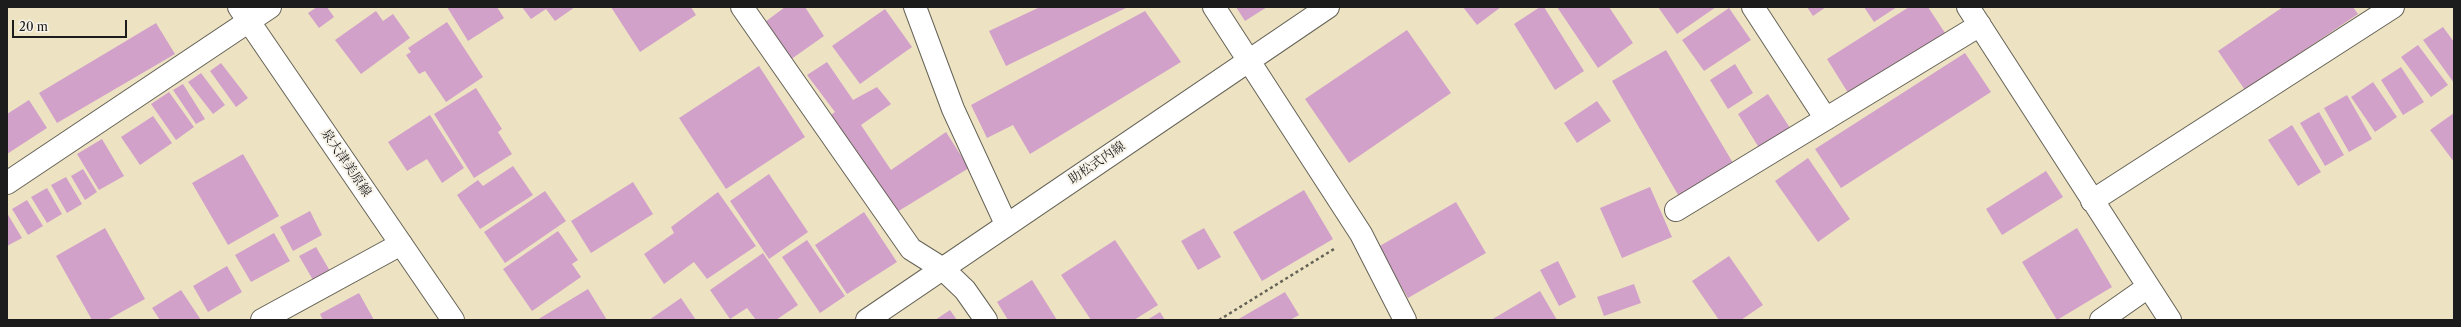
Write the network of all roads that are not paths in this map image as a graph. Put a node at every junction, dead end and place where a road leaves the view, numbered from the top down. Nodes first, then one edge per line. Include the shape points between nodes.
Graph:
1 (270, 7) edge
2 (742, 7) edge
3 (915, 7) edge
4 (1214, 7) edge
5 (1328, 7) edge
6 (1753, 7) edge
7 (1968, 7) edge
8 (2393, 7) edge
9 (244, 14) edge
10 (1980, 25) junction
11 (1249, 60) junction
12 (1826, 119) junction
13 (7, 183) edge
14 (2092, 201) junction
15 (1676, 210) dead end
16 (1006, 224) junction
17 (402, 244) junction
18 (943, 269) junction
19 (2148, 287) junction
20 (262, 320) edge
21 (453, 320) edge
22 (867, 320) edge
23 (986, 320) edge
24 (1405, 320) edge
25 (2101, 320) edge
26 (2170, 320) edge

1 - 9 street
2 - 18 street via 911,249
3 - 16 street via 953,109
4 - 11 street
5 - 11 street, 助松式内線
6 - 12 street
7 - 10 street
8 - 14 street
9 - 13 street
9 - 17 street, 泉大津美原線
10 - 12 street
10 - 14 street
11 - 16 street, 助松式内線
11 - 24 street via 1360,234
12 - 15 street
14 - 19 street
16 - 18 street, 助松式内線
17 - 20 street
17 - 21 street, 泉大津美原線
18 - 22 street, 助松式内線
18 - 23 street via 965,290
19 - 25 street
19 - 26 street

